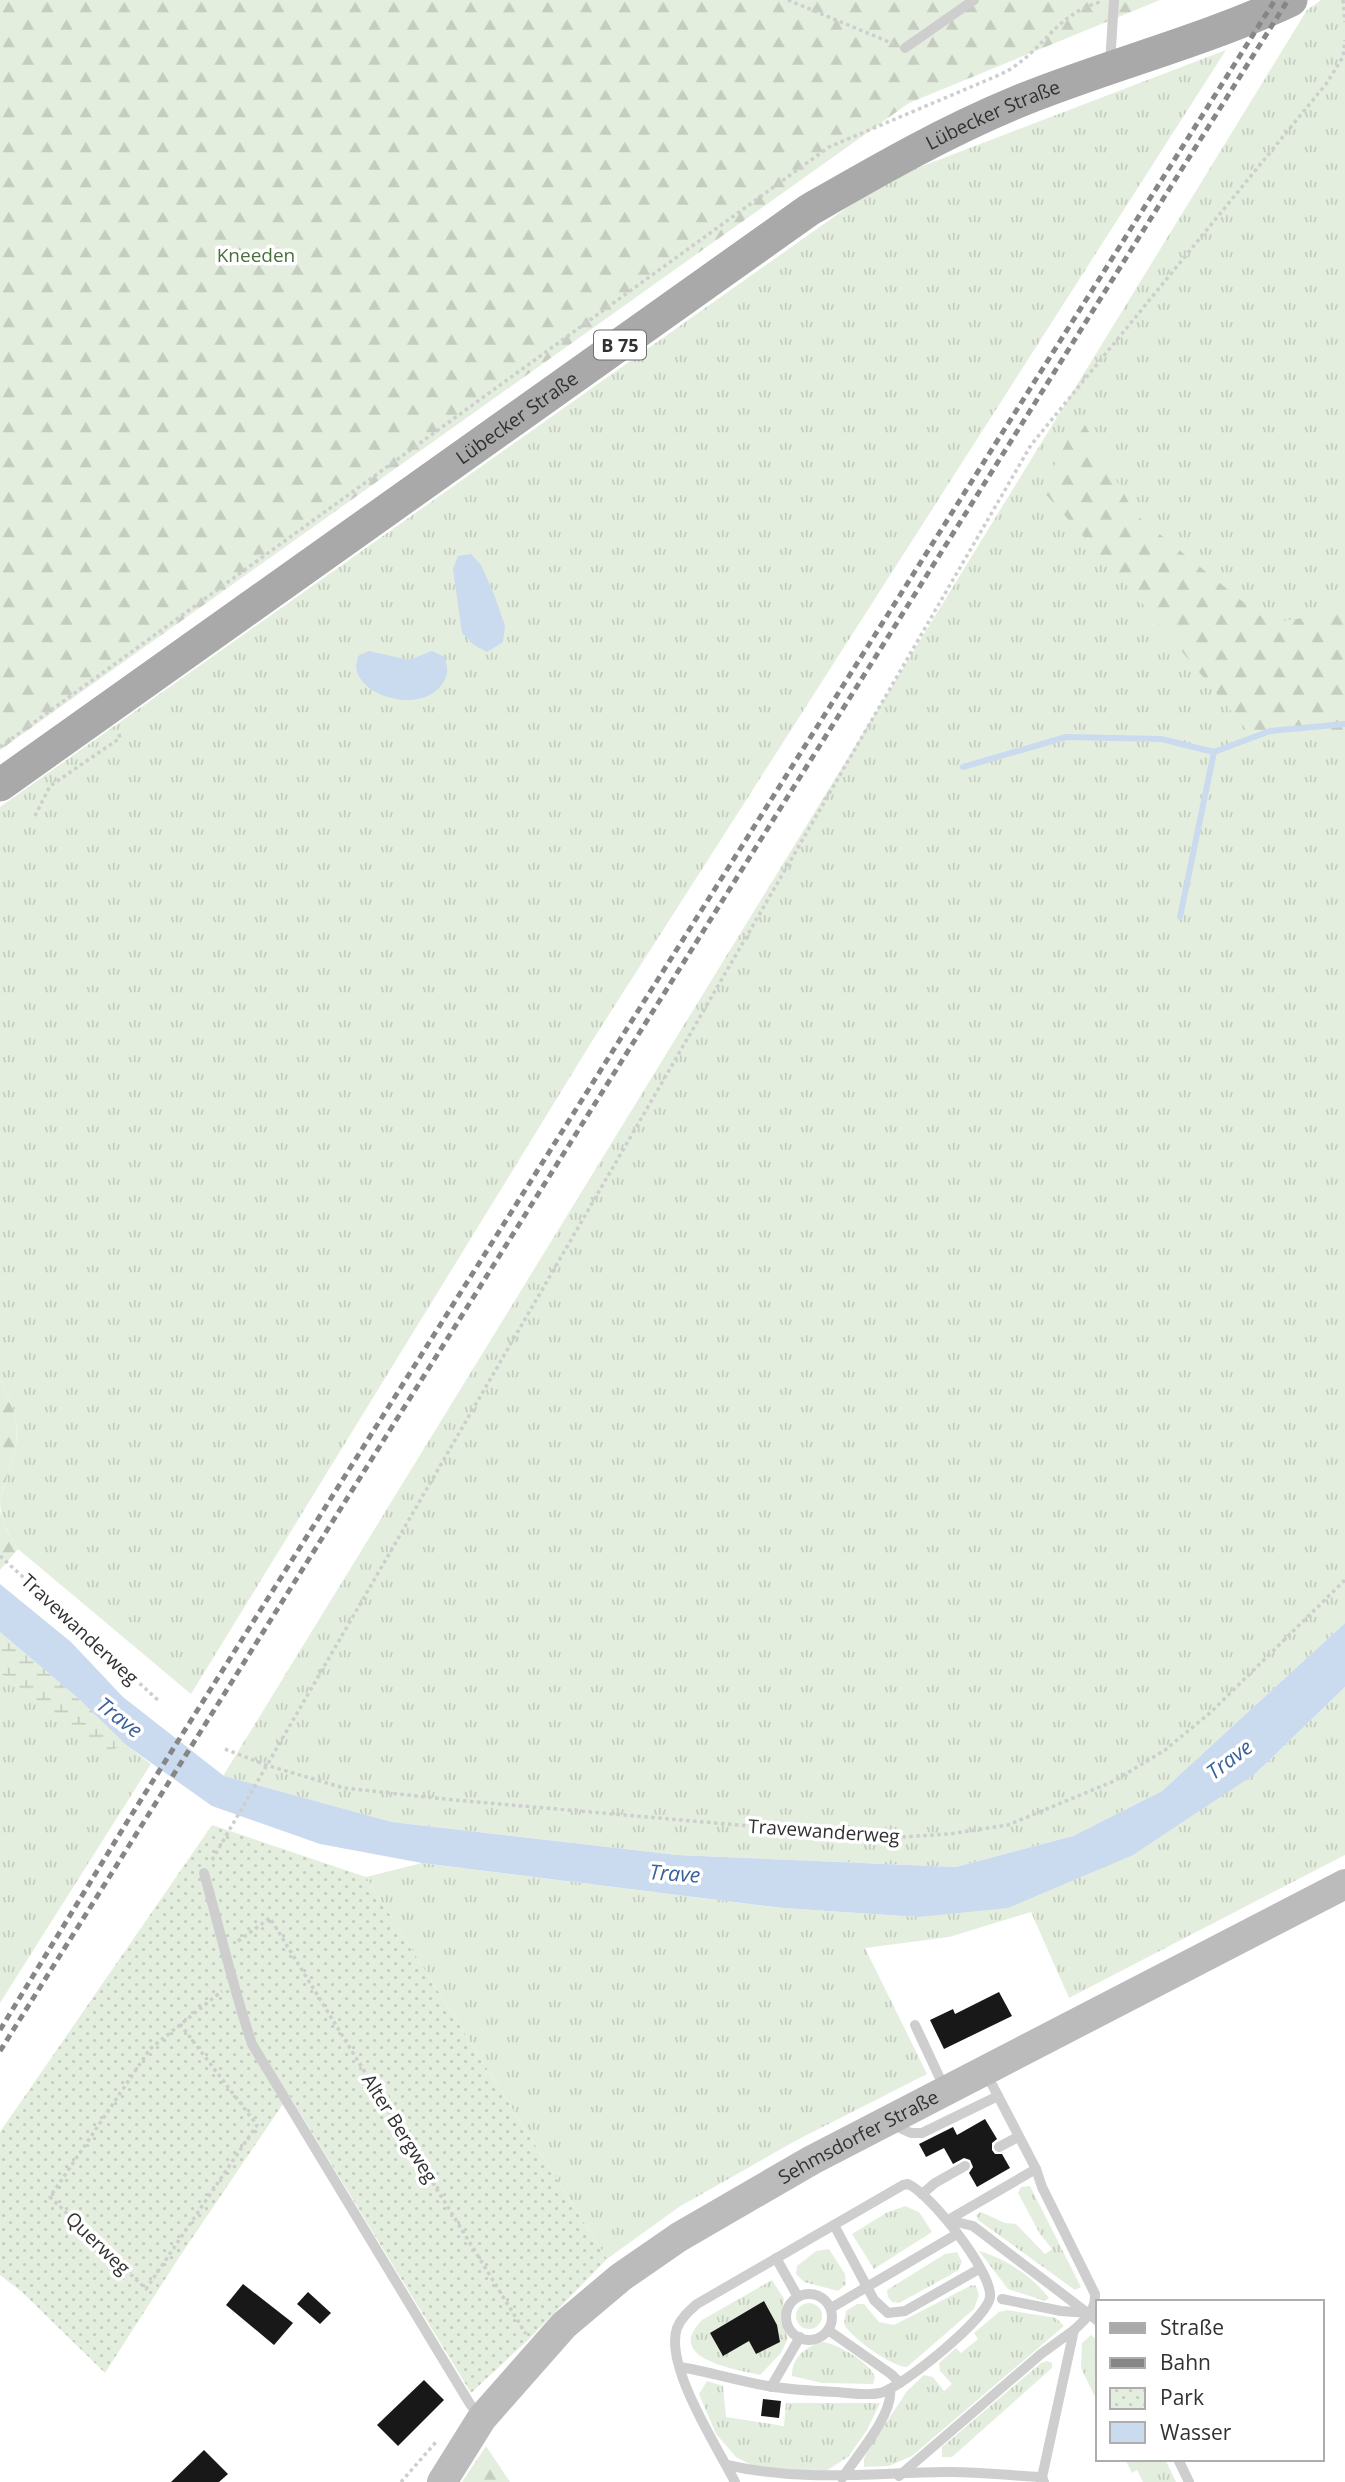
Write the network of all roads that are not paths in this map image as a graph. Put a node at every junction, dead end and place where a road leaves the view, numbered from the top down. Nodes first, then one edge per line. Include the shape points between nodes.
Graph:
1 (975, 0) edge
2 (1114, 0) edge
3 (1291, 0) edge
4 (905, 48) road end
5 (1110, 66) junction
6 (0, 785) edge
7 (204, 1873) road end
8 (1345, 1884) edge
9 (915, 2025) dead end
10 (991, 2083) junction
11 (946, 2091) junction
12 (885, 2121) junction
13 (1018, 2137) junction
14 (999, 2147) dead end
15 (965, 2166) dead end
16 (1036, 2169) junction
17 (922, 2193) junction
18 (948, 2220) junction
19 (834, 2225) junction
20 (957, 2234) junction
21 (776, 2258) junction
22 (979, 2269) junction
23 (867, 2288) junction
24 (798, 2297) junction
25 (1002, 2299) dead end
26 (831, 2308) junction
27 (1094, 2317) edge
28 (828, 2330) junction
29 (1074, 2330) junction
30 (800, 2337) junction
31 (680, 2367) junction
32 (895, 2386) junction
33 (771, 2387) junction
34 (482, 2418) junction
35 (1179, 2461) edge
36 (727, 2465) junction
37 (842, 2478) junction
38 (896, 2478) edge
39 (1042, 2481) edge
40 (442, 2482) edge
41 (735, 2482) edge
42 (1189, 2482) edge

1 - 4 lane
2 - 5 lane
3 - 5 main road, Lübecker Straße / B 75
5 - 6 main road, Lübecker Straße / B 75 via 1015,102 906,153 809,210
7 - 34 lane via 252,2044
8 - 10 main road, Sehmsdorfer Straße
9 - 11 lane
10 - 11 main road, Sehmsdorfer Straße
10 - 12 lane via 922,2133
10 - 13 lane
11 - 12 main road, Sehmsdorfer Straße
12 - 34 main road, Sehmsdorfer Straße via 740,2200 621,2277 564,2325
13 - 14 lane
13 - 16 lane
15 - 17 lane
16 - 18 lane
16 - 27 lane via 1092,2283
17 - 18 lane
17 - 19 lane via 903,2185
18 - 20 lane
18 - 27 lane via 973,2226
19 - 21 lane
19 - 23 lane
20 - 22 lane
20 - 23 lane
21 - 24 lane
21 - 31 lane via 685,2315 675,2336
22 - 23 lane via 893,2314 884,2311
22 - 32 lane via 990,2289 986,2308
23 - 26 lane
24 - 26 lane via 814,2294
24 - 30 lane via 788,2307 786,2320
25 - 27 lane
26 - 28 lane
27 - 29 lane
28 - 30 lane via 817,2339
28 - 32 lane via 891,2374
29 - 38 lane
29 - 39 lane
30 - 33 lane
31 - 33 lane
31 - 36 lane
32 - 33 lane via 869,2394
32 - 37 lane via 886,2413
34 - 40 main road, Sehmsdorfer Straße
35 - 42 lane
36 - 37 lane via 786,2477
36 - 41 lane
37 - 38 lane
38 - 39 lane via 947,2472

